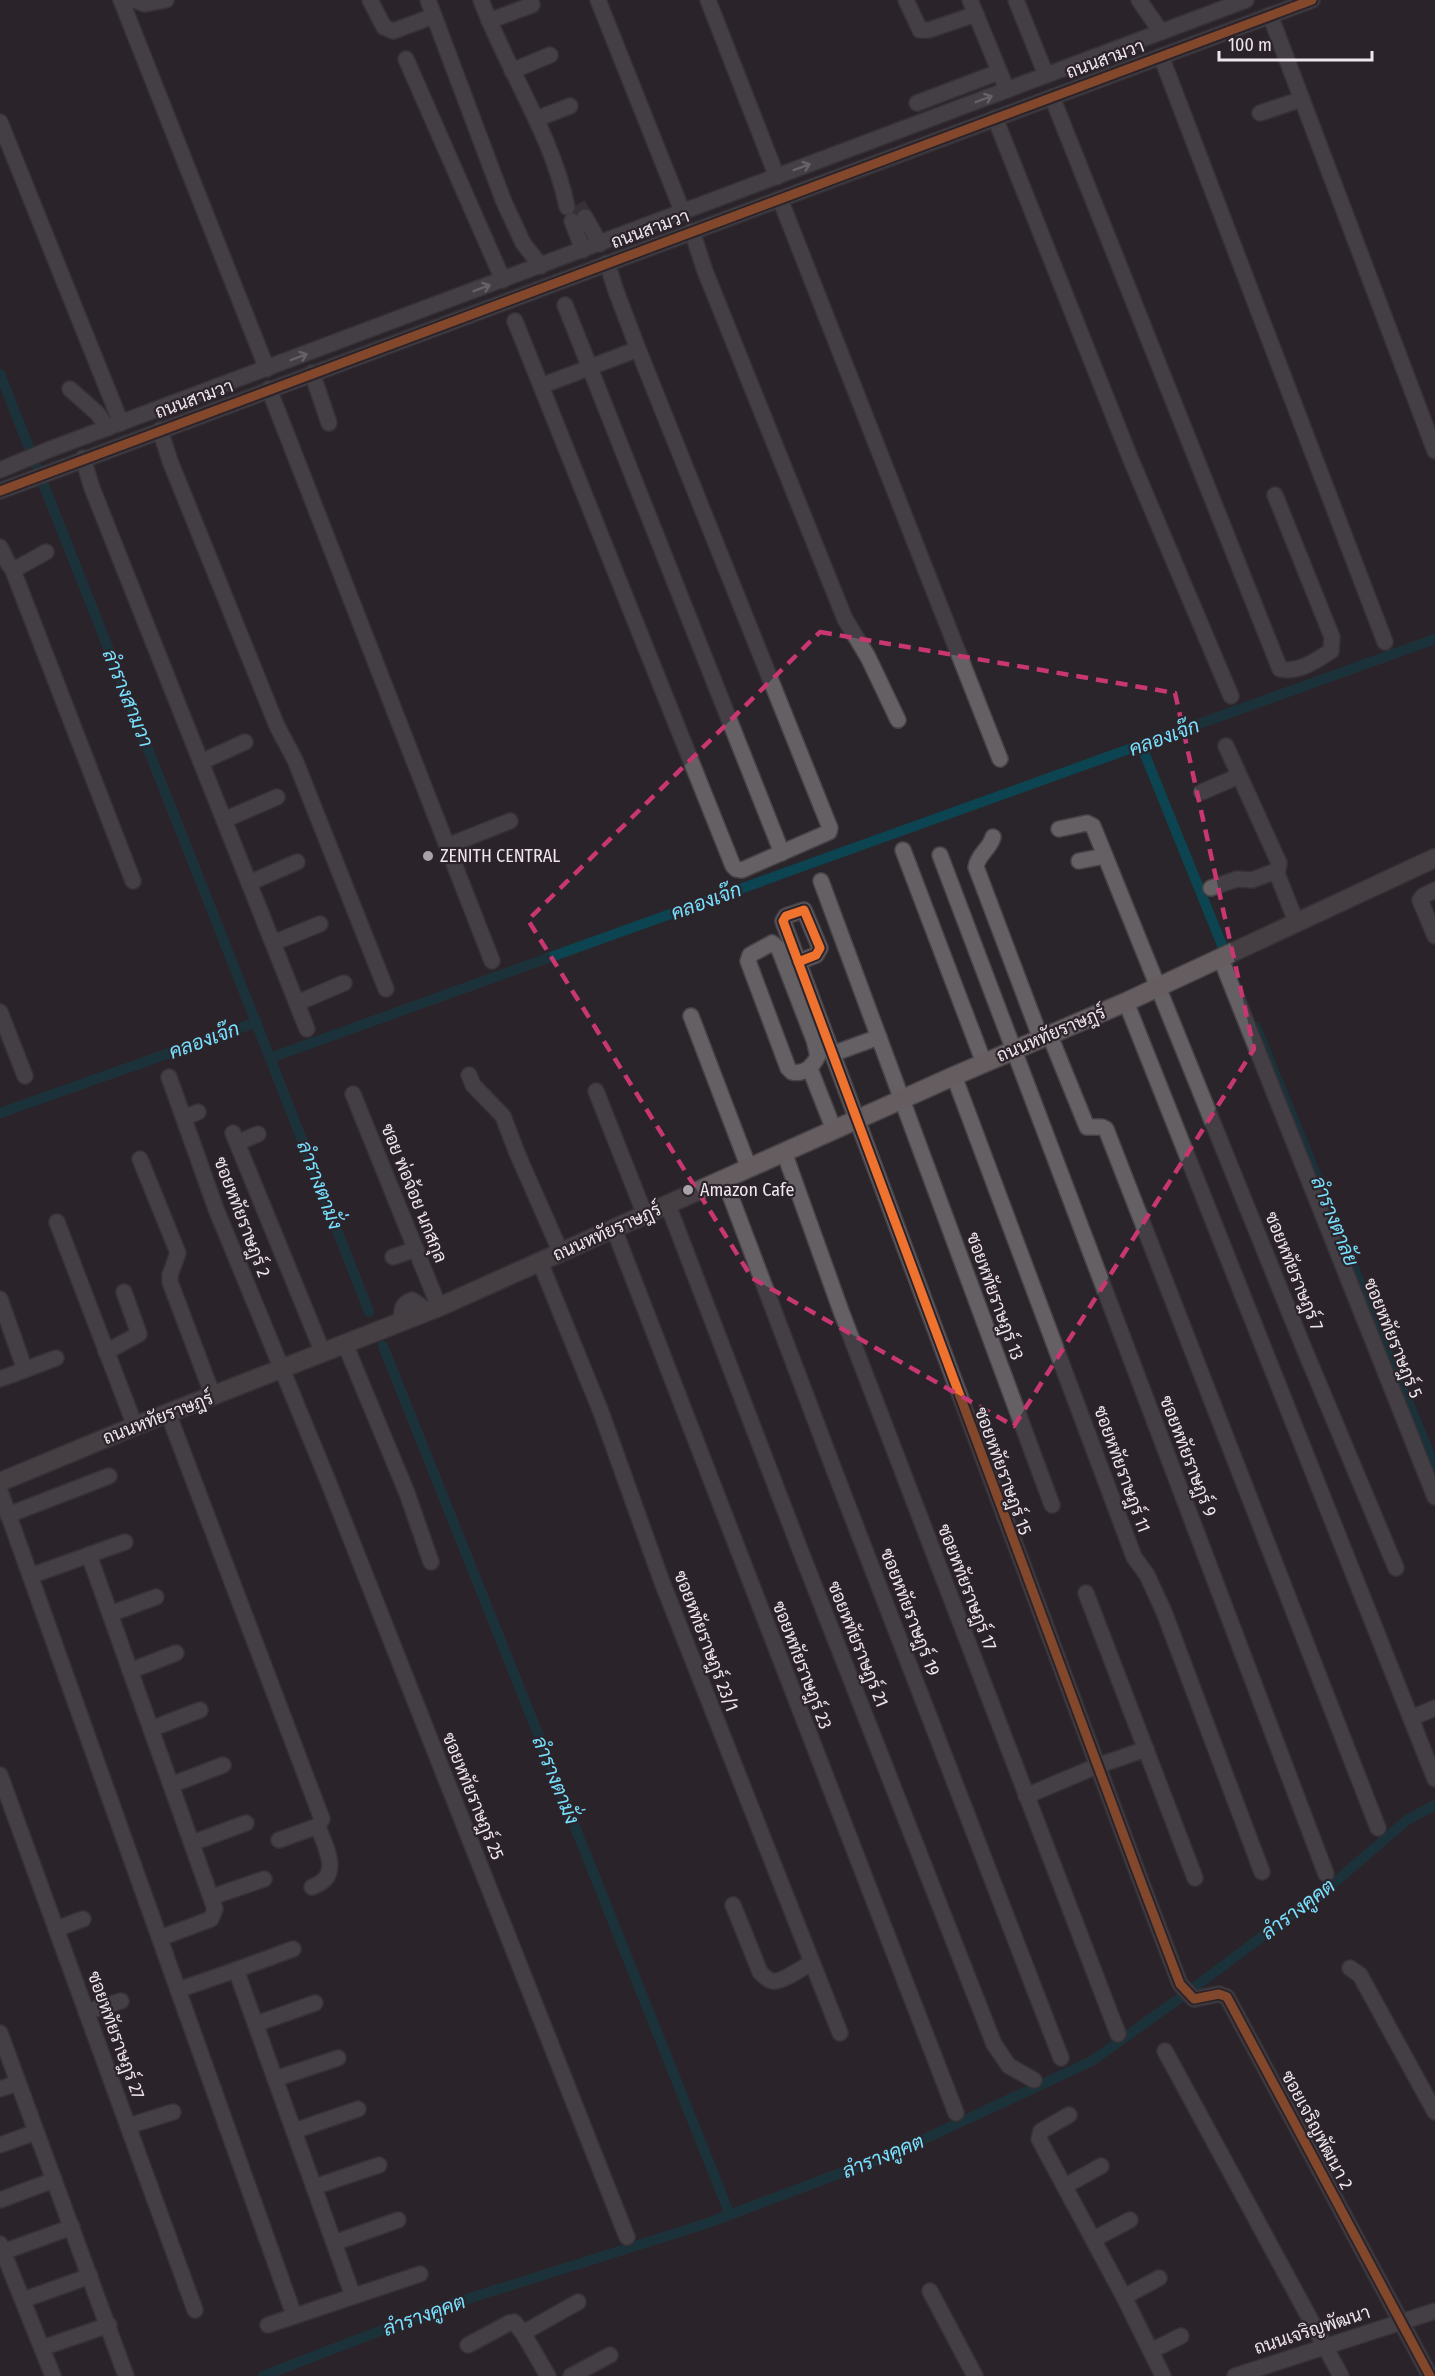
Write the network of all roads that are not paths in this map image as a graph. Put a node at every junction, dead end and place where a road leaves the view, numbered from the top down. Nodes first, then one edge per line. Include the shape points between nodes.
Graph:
1 (166, 0) edge
2 (370, 0) edge
3 (428, 0) edge
4 (481, 0) edge
5 (598, 0) edge
6 (708, 0) edge
7 (906, 0) edge
8 (1016, 0) edge
9 (1139, 0) edge
10 (1246, 0) edge
11 (1312, 0) edge
12 (127, 2) edge
13 (532, 5) dead end
14 (973, 7) edge
15 (1270, 15) junction
16 (434, 16) junction
17 (489, 21) junction
18 (1161, 32) junction
19 (550, 55) dead end
20 (1161, 56) junction
21 (406, 59) dead end
22 (512, 71) junction
23 (999, 72) junction
24 (1046, 75) junction
25 (1007, 90) junction
26 (1052, 97) junction
27 (1302, 99) junction
28 (917, 103) dead end
29 (570, 106) dead end
30 (1260, 113) dead end
31 (995, 118) junction
32 (536, 119) junction
33 (0, 122) edge
34 (777, 177) junction
35 (735, 193) junction
36 (780, 198) junction
37 (742, 212) junction
38 (682, 213) junction
39 (577, 216) junction
40 (692, 231) junction
41 (600, 244) junction
42 (583, 250) junction
43 (607, 263) junction
44 (541, 266) junction
45 (503, 280) junction
46 (566, 305) dead end
47 (515, 321) dead end
48 (638, 349) junction
49 (589, 368) junction
50 (267, 369) junction
51 (312, 373) junction
52 (541, 386) junction
53 (70, 389) dead end
54 (269, 389) junction
55 (328, 423) dead end
56 (114, 425) junction
57 (160, 430) junction
58 (1435, 451) edge
59 (83, 458) junction
60 (1, 467) edge
61 (0, 491) edge
62 (1275, 495) dead end
63 (0, 546) edge
64 (46, 552) dead end
65 (12, 568) junction
66 (1385, 642) dead end
67 (1231, 696) dead end
68 (898, 720) dead end
69 (245, 742) dead end
70 (1226, 746) dead end
71 (1000, 759) dead end
72 (201, 762) junction
73 (1239, 776) junction
74 (1202, 792) dead end
75 (277, 797) dead end
76 (224, 820) junction
77 (510, 821) dead end
78 (1059, 829) dead end
79 (993, 837) dead end
80 (447, 846) junction
81 (903, 850) dead end
82 (782, 853) junction
83 (939, 855) dead end
84 (1105, 856) junction
85 (1435, 858) edge
86 (1079, 861) dead end
87 (297, 862) dead end
88 (1276, 871) junction
89 (133, 881) dead end
90 (821, 881) dead end
91 (249, 883) junction
92 (1211, 888) dead end
93 (1435, 890) edge
94 (320, 924) dead end
95 (1298, 924) junction
96 (1434, 933) edge
97 (273, 943) junction
98 (1221, 959) junction
99 (492, 961) dead end
100 (798, 962) dead end
101 (344, 983) dead end
102 (1158, 987) junction
103 (386, 989) dead end
104 (1126, 1002) junction
105 (297, 1003) junction
106 (0, 1012) edge
107 (691, 1016) dead end
108 (307, 1029) dead end
109 (879, 1037) junction
110 (1046, 1037) junction
111 (1014, 1050) junction
112 (832, 1054) junction
113 (984, 1063) junction
114 (810, 1069) junction
115 (469, 1075) dead end
116 (954, 1076) junction
117 (25, 1077) dead end
118 (169, 1077) dead end
119 (596, 1091) dead end
120 (353, 1094) dead end
121 (902, 1099) junction
122 (856, 1121) junction
123 (834, 1130) junction
124 (258, 1134) dead end
125 (784, 1152) junction
126 (140, 1159) dead end
127 (750, 1168) junction
128 (724, 1179) junction
129 (668, 1205) junction
130 (645, 1215) junction
131 (57, 1222) dead end
132 (614, 1229) junction
133 (416, 1249) junction
134 (561, 1253) junction
135 (393, 1257) dead end
136 (540, 1262) junction
137 (124, 1292) dead end
138 (0, 1299) edge
139 (434, 1309) junction
140 (345, 1344) junction
141 (106, 1352) junction
142 (323, 1353) junction
143 (56, 1358) dead end
144 (282, 1369) junction
145 (25, 1370) junction
146 (0, 1379) edge
147 (213, 1396) junction
148 (168, 1413) junction
149 (135, 1426) junction
150 (109, 1476) dead end
151 (0, 1482) edge
152 (0, 1491) edge
153 (1435, 1497) edge
154 (1052, 1505) dead end
155 (8, 1515) junction
156 (125, 1542) dead end
157 (89, 1555) junction
158 (431, 1562) dead end
159 (1396, 1568) dead end
160 (30, 1576) junction
161 (1086, 1593) dead end
162 (156, 1597) dead end
163 (110, 1614) junction
164 (176, 1653) dead end
165 (130, 1671) junction
166 (1435, 1708) edge
167 (200, 1710) dead end
168 (1411, 1718) junction
169 (151, 1729) junction
170 (1146, 1749) junction
171 (223, 1765) dead end
172 (1097, 1766) junction
173 (0, 1778) edge
174 (1435, 1779) edge
175 (171, 1785) junction
176 (1026, 1796) junction
177 (246, 1823) dead end
178 (318, 1826) junction
179 (1378, 1828) dead end
180 (279, 1840) dead end
181 (192, 1843) junction
182 (1262, 1872) dead end
183 (1326, 1874) dead end
184 (1195, 1878) dead end
185 (264, 1879) dead end
186 (312, 1887) dead end
187 (212, 1898) junction
188 (732, 1905) dead end
189 (83, 1920) dead end
190 (56, 1929) junction
191 (160, 1938) junction
192 (293, 1949) dead end
193 (812, 1962) junction
194 (1350, 1968) dead end
195 (236, 1970) junction
196 (178, 1990) junction
197 (1188, 1994) joint
198 (121, 2001) dead end
199 (315, 2003) dead end
200 (86, 2012) junction
201 (256, 2024) junction
202 (0, 2033) edge
203 (840, 2033) dead end
204 (1118, 2034) dead end
205 (1165, 2051) dead end
206 (338, 2058) dead end
207 (1061, 2058) dead end
208 (275, 2079) junction
209 (1034, 2080) dead end
210 (18, 2083) junction
211 (0, 2089) edge
212 (358, 2109) dead end
213 (173, 2112) dead end
214 (1435, 2112) edge
215 (956, 2113) dead end
216 (1069, 2115) dead end
217 (128, 2126) junction
218 (294, 2131) junction
219 (36, 2132) junction
220 (0, 2145) edge
221 (379, 2164) dead end
222 (1101, 2166) dead end
223 (54, 2180) junction
224 (1065, 2186) junction
225 (314, 2187) junction
226 (0, 2200) edge
227 (398, 2220) dead end
228 (1130, 2220) dead end
229 (72, 2228) junction
230 (627, 2237) dead end
231 (1094, 2239) junction
232 (334, 2243) junction
233 (2, 2248) edge
234 (420, 2274) dead end
235 (90, 2276) junction
236 (1159, 2278) dead end
237 (930, 2291) dead end
238 (353, 2296) junction
239 (1124, 2297) junction
240 (23, 2300) junction
241 (578, 2302) dead end
242 (195, 2310) dead end
243 (1435, 2311) edge
244 (294, 2315) junction
245 (1401, 2322) junction
246 (109, 2325) junction
247 (268, 2325) dead end
248 (523, 2333) junction
249 (1181, 2336) dead end
250 (468, 2345) dead end
251 (1325, 2345) junction
252 (42, 2348) junction
253 (1151, 2351) junction
254 (610, 2355) dead end
255 (1258, 2373) edge
256 (124, 2375) edge
257 (53, 2376) edge
258 (548, 2376) edge
259 (571, 2376) edge
260 (975, 2376) edge
261 (1163, 2376) edge
262 (1235, 2376) edge
263 (1341, 2376) edge
264 (1430, 2376) edge

1 - 12 street
2 - 16 street via 384,27 393,31
3 - 16 street
4 - 17 street
5 - 38 street
6 - 34 street
7 - 14 street via 920,30 928,30
8 - 24 street
9 - 18 street
10 - 18 street, ถนนสามวา
11 - 15 street, ถนนสามวา
12 - 50 street
13 - 17 street
14 - 23 street
15 - 20 street, ถนนสามวา
15 - 27 street
16 - 44 street via 504,202 524,243
17 - 22 street
18 - 24 street, ถนนสามวา
19 - 22 street
20 - 26 street, ถนนสามวา
20 - 66 street
21 - 45 street
22 - 32 street
23 - 25 street
23 - 28 street
24 - 25 street, ถนนสามวา
34 -> 25 street, ถนนสามวา
26 - 31 street, ถนนสามวา
26 - 62 street via 1280,669 1291,671 1331,651 1332,637
27 - 30 street
27 - 58 street
29 - 32 street
31 - 36 street, ถนนสามวา
31 - 67 street via 1131,460
32 - 39 street
33 - 56 street
34 - 35 street, ถนนสามวา
35 - 37 street
35 - 38 street, ถนนสามวา
36 - 37 street, ถนนสามวา
36 - 71 street
37 - 40 street, ถนนสามวา
38 - 41 street, ถนนสามวา
39 - 41 street
39 - 42 street
40 - 43 street, ถนนสามวา
40 - 68 street via 841,608
41 - 42 street, ถนนสามวา
42 - 44 street, ถนนสามวา
43 - 48 street
43 - 51 street, ถนนสามวา
44 - 45 street, ถนนสามวา
50 -> 45 street, ถนนสามวา
46 - 49 street
47 - 52 street
48 - 49 street
48 - 82 street via 830,828 829,832
49 - 52 street
49 - 82 street
50 - 56 street, ถนนสามวา
51 - 54 street, ถนนสามวา
51 - 55 street
52 - 82 street via 733,866 742,870
53 - 56 street
54 - 57 street, ถนนสามวา
54 - 80 street
56 - 60 street, ถนนสามวา
57 - 59 street, ถนนสามวา
57 - 103 street
59 - 61 street, ถนนสามวา
59 - 72 street
63 - 65 street
64 - 65 street
65 - 89 street
69 - 72 street
70 - 73 street
72 - 76 street
73 - 74 street
73 - 88 street via 1279,863
75 - 76 street
76 - 91 street
77 - 80 street
78 - 84 street, ซอยหทัยราษฎร์ 7 via 1090,824
79 - 110 street via 976,867
80 - 99 street
81 - 113 street
83 - 111 street, ซอยหทัยราษฎร์ 9
84 - 86 street
84 - 102 street, ซอยหทัยราษฎร์ 7
85 - 95 main road, ถนนหทัยราษฎร์
87 - 91 street
88 - 92 street
88 - 95 street
90 - 109 street, ซอยหทัยราษฎร์ 13
91 - 97 street
93 - 96 street via 1420,900
94 - 97 street
95 - 98 main road, ถนนหทัยราษฎร์
97 - 105 street
98 - 102 main road, ถนนหทัยราษฎร์
98 - 153 street, ซอยหทัยราษฎร์ 5
100 - 112 street, ซอยหทัยราษฎร์ 15
101 - 105 street
102 - 104 main road, ถนนหทัยราษฎร์
102 - 159 street, ซอยหทัยราษฎร์ 7
104 - 110 main road, ถนนหทัยราษฎร์
104 - 168 street
105 - 108 street
106 - 117 street
107 - 127 street
109 - 112 street
109 - 121 street, ซอยหทัยราษฎร์ 13
110 - 111 main road, ถนนหทัยราษฎร์
110 - 179 street via 1087,1126 1106,1129
111 - 113 main road, ถนนหทัยราษฎร์
111 - 183 street, ซอยหทัยราษฎร์ 9
112 - 122 street, ซอยหทัยราษฎร์ 15
113 - 116 main road, ถนนหทัยราษฎร์
114 - 114 street via 818,1056 814,1040 779,949 772,943 750,955 748,961 788,1068 796,1073
114 - 123 street
115 - 134 street via 473,1085 503,1116
116 - 121 main road, ถนนหทัยราษฎร์
116 - 182 street, ซอยหทัยราษฎร์ 11 via 1134,1557 1164,1612
118 - 144 street, ซอยหทัยราษฎร์ 2 via 191,1115 216,1209
119 - 130 street
120 - 133 street, ซอย พ่อจ้อย นกสกุล
121 - 122 main road, ถนนหทัยราษฎร์
121 - 154 street, ซอยหทัยราษฎร์ 13
122 - 123 main road, ถนนหทัยราษฎร์
122 - 172 street, ซอยหทัยราษฎร์ 15
123 - 125 main road, ถนนหทัยราษฎร์
124 - 142 street via 235,1138
125 - 127 main road, ถนนหทัยราษฎร์
125 - 176 street, ซอยหทัยราษฎร์ 17
126 - 147 street via 178,1253 170,1282
127 - 128 main road, ถนนหทัยราษฎร์
128 - 129 main road, ถนนหทัยราษฎร์
128 - 207 street, ซอยหทัยราษฎร์ 19
129 - 130 main road, ถนนหทัยราษฎร์
129 - 209 street, ซอยหทัยราษฎร์ 21 via 994,2044 1010,2066
130 - 132 main road, ถนนหทัยราษฎร์
131 - 141 street
132 - 134 main road, ถนนหทัยราษฎร์
132 - 215 street, ซอยหทัยราษฎร์ 23
133 - 135 street
133 - 139 street, ซอย พ่อจ้อย นกสกุล
134 - 136 main road, ถนนหทัยราษฎร์
136 - 139 main road, ถนนหทัยราษฎร์
136 - 193 street, ซอยหทัยราษฎร์ 23/1
137 - 141 street via 139,1334
138 - 145 street
139 - 140 main road, ถนนหทัยราษฎร์
140 - 142 main road, ถนนหทัยราษฎร์
140 - 158 street via 407,1492
141 - 149 street
142 - 144 main road, ถนนหทัยราษฎร์
143 - 145 street
144 - 147 main road, ถนนหทัยราษฎร์
144 - 230 street, ซอยหทัยราษฎร์ 25
145 - 146 street
147 - 148 main road, ถนนหทัยราษฎร์
148 - 149 main road, ถนนหทัยราษฎร์
148 - 178 street via 322,1819
149 - 151 main road, ถนนหทัยราษฎร์
150 - 155 street
152 - 155 street
155 - 160 street
156 - 157 street
157 - 160 street
157 - 163 street
160 - 191 street
161 - 170 street
162 - 163 street
163 - 165 street
164 - 165 street
165 - 169 street
166 - 168 street
167 - 169 street
168 - 174 street
169 - 175 street
170 - 172 street
170 - 184 street
171 - 175 street
172 - 176 street
172 - 197 street, ซอยหทัยราษฎร์ 15
173 - 190 street, ซอยหทัยราษฎร์ 27
175 - 181 street
176 - 204 street, ซอยหทัยราษฎร์ 17
177 - 181 street
178 - 180 street
178 - 186 street via 331,1864 329,1875
181 - 187 street
185 - 187 street
187 - 191 street via 215,1913 211,1919
188 - 193 street via 766,1978 779,1980
189 - 190 street
190 - 200 street, ซอยหทัยราษฎร์ 27
191 - 196 street
192 - 195 street
193 - 203 street, ซอยหทัยราษฎร์ 23/1
194 - 214 street via 1360,1975
195 - 196 street
195 - 201 street
196 - 244 street
197 - 245 street, ซอยเจริญพัฒนา 2 via 1227,1997
198 - 200 street
199 - 201 street
200 - 217 street, ซอยหทัยราษฎร์ 27
201 - 208 street
202 - 210 street
205 - 251 street
206 - 208 street
208 - 218 street
210 - 211 street
210 - 219 street
212 - 218 street
213 - 217 street
216 - 224 street via 1039,2134
217 - 242 street, ซอยหทัยราษฎร์ 27
218 - 225 street
219 - 220 street
219 - 223 street
221 - 225 street
222 - 224 street
223 - 226 street
223 - 229 street
224 - 231 street
225 - 232 street
227 - 232 street
228 - 231 street
229 - 233 street
229 - 235 street
231 - 239 street
232 - 238 street
233 - 240 street
234 - 238 street
235 - 240 street
235 - 246 street
236 - 239 street
237 - 260 street
238 - 244 street
239 - 253 street
240 - 252 street
241 - 248 street
243 - 245 street, ถนนเจริญพัฒนา
244 - 247 street
245 - 251 street, ถนนเจริญพัฒนา
245 - 264 street
246 - 252 street
246 - 256 street
248 - 250 street via 518,2324 508,2323
248 - 258 street
249 - 253 street
251 - 255 street, ถนนเจริญพัฒนา
251 - 263 street
252 - 257 street
253 - 261 street
254 - 259 street
255 - 262 street, ถนนเจริญพัฒนา

